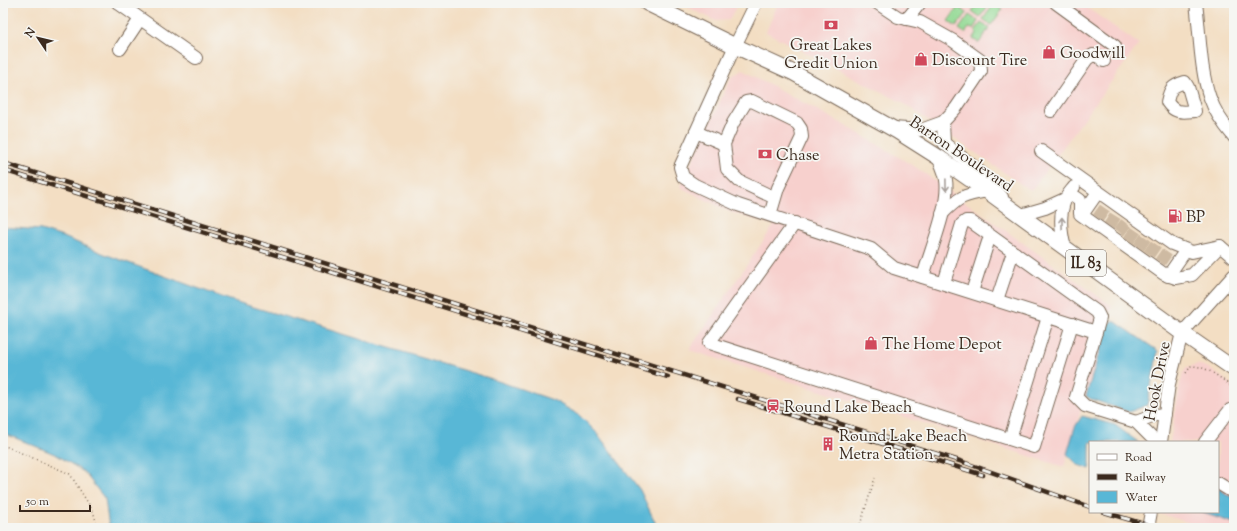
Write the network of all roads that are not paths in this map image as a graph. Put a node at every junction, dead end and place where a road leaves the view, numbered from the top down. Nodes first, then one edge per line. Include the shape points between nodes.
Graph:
1 (118, 3) edge
2 (647, 3) edge
3 (756, 3) edge
4 (877, 3) edge
5 (920, 3) edge
6 (1056, 3) edge
7 (1196, 3) edge
8 (140, 19) junction
9 (907, 19) junction
10 (735, 46) junction
11 (1115, 46) dead end
12 (120, 49) dead end
13 (196, 58) dead end
14 (1102, 59) dead end
15 (1208, 92) junction
16 (1191, 98) dead end
17 (1052, 112) dead end
18 (943, 122) junction
19 (893, 128) junction
20 (696, 132) junction
21 (1234, 137) edge
22 (724, 144) junction
23 (1040, 151) dead end
24 (938, 156) junction
25 (1079, 179) junction
26 (986, 190) junction
27 (1098, 192) junction
28 (1067, 196) junction
29 (775, 198) junction
30 (942, 214) junction
31 (1019, 214) junction
32 (770, 215) junction
33 (1082, 215) junction
34 (1112, 220) junction
35 (795, 223) junction
36 (1123, 227) junction
37 (992, 237) junction
38 (1143, 242) junction
39 (1220, 246) junction
40 (1066, 248) junction
41 (1186, 250) junction
42 (1015, 253) junction
43 (1164, 256) junction
44 (1234, 258) edge
45 (1168, 276) junction
46 (923, 277) junction
47 (1233, 278) edge
48 (944, 283) junction
49 (972, 292) junction
50 (997, 300) junction
51 (1048, 316) junction
52 (1072, 324) junction
53 (1096, 332) junction
54 (1182, 333) junction
55 (1234, 369) edge
56 (1234, 413) edge
57 (1165, 414) junction
58 (1136, 422) junction
59 (1010, 439) junction
60 (1159, 441) edge
61 (1161, 441) edge
62 (1206, 441) edge
63 (1219, 484) edge
64 (1234, 494) edge
65 (1151, 513) edge
66 (1148, 528) edge

1 - 8 street
2 - 10 main road, Barron Boulevard / IL 83
3 - 10 street
4 - 9 street via 898,17
5 - 9 street
6 - 11 street
7 - 15 street
8 - 12 street
8 - 13 street
9 - 18 street via 920,22 980,60 981,71 956,108
10 - 19 main road, Barron Boulevard / IL 83 via 794,73
10 - 20 street
14 - 17 street via 1093,55 1087,59
15 - 16 street
15 - 21 street via 1215,110
18 - 19 street via 920,130
18 - 31 street via 944,143 979,171
19 - 24 main road, Barron Boulevard / IL 83
20 - 22 street
20 - 32 street via 680,167 683,177 738,205
22 - 29 street via 727,169 739,181
22 - 29 street via 746,102 752,101 797,123 802,137
23 - 25 street
24 - 26 main road, Barron Boulevard / IL 83
24 -> 30 street via 946,179
25 - 27 street
25 - 28 street
26 - 30 street via 970,193 956,200
26 - 31 main road, Barron Boulevard / IL 83
27 - 33 street
27 - 34 street via 1108,204
28 - 31 street via 1045,208
28 - 33 street via 1080,200
40 -> 28 street via 1062,212
29 - 32 street
30 - 46 street
31 - 40 main road, Barron Boulevard / IL 83
32 - 35 street
33 - 34 street via 1096,221
34 - 36 street
34 - 36 street
35 - 46 street via 871,248 894,268
35 - 59 street via 709,343
36 - 38 street
36 - 38 street
37 - 42 street
37 - 48 street via 970,221 962,224
37 - 49 street via 988,242
38 - 43 street
38 - 43 street
39 - 41 street via 1192,252
39 - 44 street
39 - 45 street via 1192,275 1176,278
40 - 54 main road, Barron Boulevard / IL 83
41 - 43 street
41 - 45 street
42 - 50 street
42 - 53 street via 1097,312 1100,318
43 - 45 street
46 - 48 street
47 - 54 street, Hook Drive
48 - 49 street
49 - 50 street
50 - 51 street
51 - 52 street
51 - 59 street
52 - 53 street
52 - 59 street via 1034,447
53 - 58 street via 1076,398 1085,406
54 - 55 main road, Barron Boulevard / IL 83
54 - 57 street, Hook Drive via 1169,384
56 - 62 street via 1230,410
57 - 58 street
57 - 61 street, Hook Drive
58 - 60 street via 1152,438
63 - 64 street
65 - 66 street

